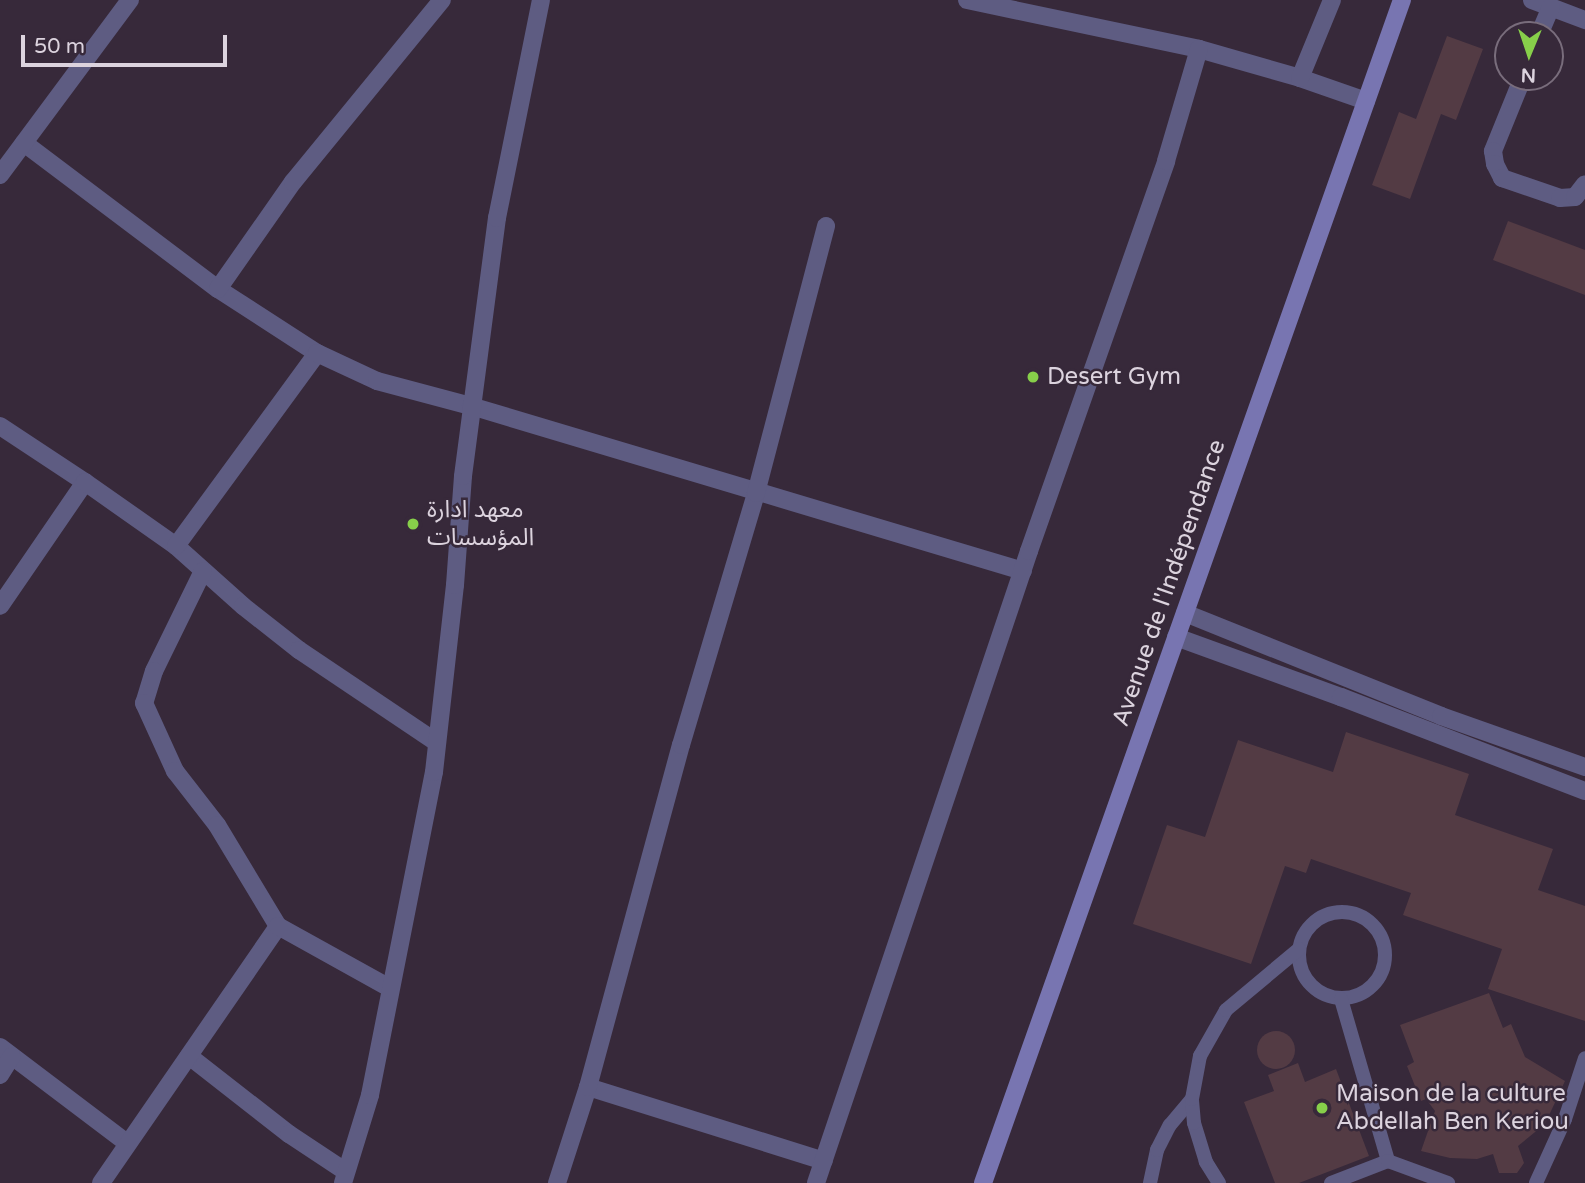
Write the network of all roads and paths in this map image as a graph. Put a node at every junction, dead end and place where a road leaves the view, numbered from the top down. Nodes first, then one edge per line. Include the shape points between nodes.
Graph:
1 (130, 0) edge
2 (442, 0) edge
3 (541, 0) edge
4 (967, 0) edge
5 (1332, 0) edge
6 (1402, 0) edge
7 (1532, 0) edge
8 (1021, 5) edge
9 (1550, 7) junction
10 (1052, 8) edge
11 (1585, 20) edge
12 (1544, 21) edge
13 (1199, 49) junction
14 (1300, 78) junction
15 (1517, 91) edge
16 (1366, 101) junction
17 (24, 143) junction
18 (0, 176) edge
19 (1585, 184) edge
20 (826, 226) dead end
21 (218, 289) junction
22 (317, 353) junction
23 (471, 406) junction
24 (0, 426) edge
25 (85, 482) junction
26 (756, 493) junction
27 (176, 546) junction
28 (203, 571) junction
29 (1023, 571) junction
30 (0, 606) edge
31 (1185, 613) junction
32 (1176, 637) junction
33 (436, 741) junction
34 (1585, 767) edge
35 (1585, 791) edge
36 (278, 926) junction
37 (1298, 950) junction
38 (390, 988) junction
39 (1340, 999) junction
40 (6, 1051) edge
41 (189, 1056) junction
42 (1585, 1058) edge
43 (0, 1075) edge
44 (588, 1087) junction
45 (1192, 1099) junction
46 (127, 1143) junction
47 (824, 1161) junction
48 (1388, 1161) junction
49 (344, 1177) edge
50 (101, 1183) edge
51 (557, 1183) edge
52 (816, 1183) edge
53 (983, 1183) edge
54 (1150, 1183) edge
55 (1219, 1183) edge
56 (1331, 1183) edge
57 (1448, 1183) edge
58 (1536, 1183) edge

1 - 17 street
2 - 21 street via 293,182
3 - 23 street via 497,218
4 - 8 street
5 - 14 street
6 - 16 main road, Avenue de l'Indépendance
7 - 9 street
8 - 10 street
9 - 11 street
9 - 12 street
10 - 13 street
13 - 14 street
13 - 29 street via 1166,161
14 - 16 street
15 - 19 street via 1493,151 1502,178 1560,198 1575,197
16 - 31 main road, Avenue de l'Indépendance
17 - 18 street
17 - 21 street
20 - 26 street
21 - 22 street
22 - 23 street via 377,382
22 - 27 street
23 - 26 street
23 - 33 street
24 - 25 street
25 - 27 street
25 - 30 street
26 - 29 street
26 - 44 street via 681,745
27 - 28 street
28 - 33 street via 299,650
28 - 36 street via 154,671 144,703 175,771 217,825
29 - 47 street
31 - 32 main road, Avenue de l'Indépendance
31 - 34 street via 1441,716
32 - 35 street
32 - 53 main road, Avenue de l'Indépendance
33 - 38 street via 428,808
36 - 38 street
36 - 41 street
37 - 39 lane via 1302,971 1314,989
37 - 39 lane via 1311,924 1336,912 1351,912 1375,926 1386,953 1385,967 1378,980 1355,997
37 - 45 lane via 1226,1010 1200,1056
38 - 49 street via 370,1095
39 - 48 lane
40 - 43 street
40 - 46 street
41 - 46 street
41 - 49 street
42 - 58 lane via 1565,1119
44 - 47 street
44 - 51 street
45 - 54 lane via 1157,1150
45 - 55 lane via 1206,1162
46 - 50 street
47 - 52 street
48 - 56 lane
48 - 57 lane

